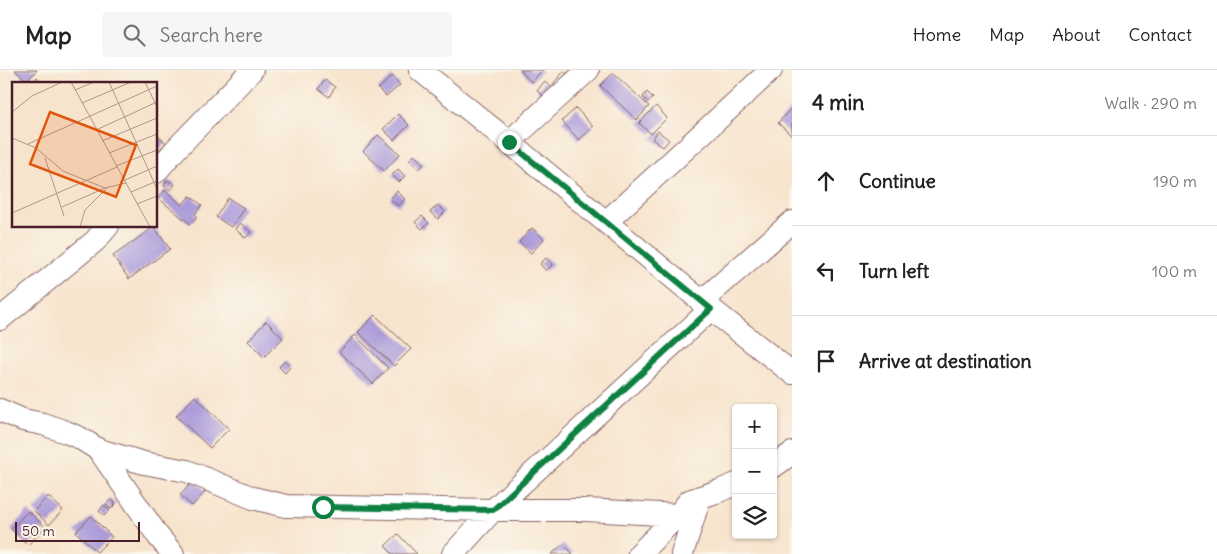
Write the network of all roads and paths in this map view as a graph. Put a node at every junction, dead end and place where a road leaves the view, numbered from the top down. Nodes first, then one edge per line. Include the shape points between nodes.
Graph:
1 (252, 70) edge
2 (588, 70) edge
3 (771, 70) edge
4 (423, 71) edge
5 (509, 142) junction
6 (158, 170) edge
7 (606, 222) junction
8 (792, 222) edge
9 (106, 228) edge
10 (706, 305) junction
11 (0, 320) edge
12 (792, 374) edge
13 (0, 410) edge
14 (99, 450) junction
15 (792, 453) edge
16 (777, 464) edge
17 (732, 485) edge
18 (700, 497) junction
19 (493, 510) junction
20 (678, 514) junction
21 (173, 554) edge
22 (453, 554) edge
23 (639, 554) edge
24 (682, 554) edge

1 - 6 street
2 - 5 street
3 - 7 street
4 - 5 street
5 - 7 street
7 - 10 street
8 - 10 street
9 - 11 street via 95,242
10 - 12 street
10 - 19 street
13 - 14 street via 66,432
14 - 19 street via 187,471 253,498 286,506
14 - 21 street
15 - 16 street
17 - 18 street
18 - 20 street via 689,500
18 - 24 street
19 - 20 street
19 - 22 street
20 - 23 street

